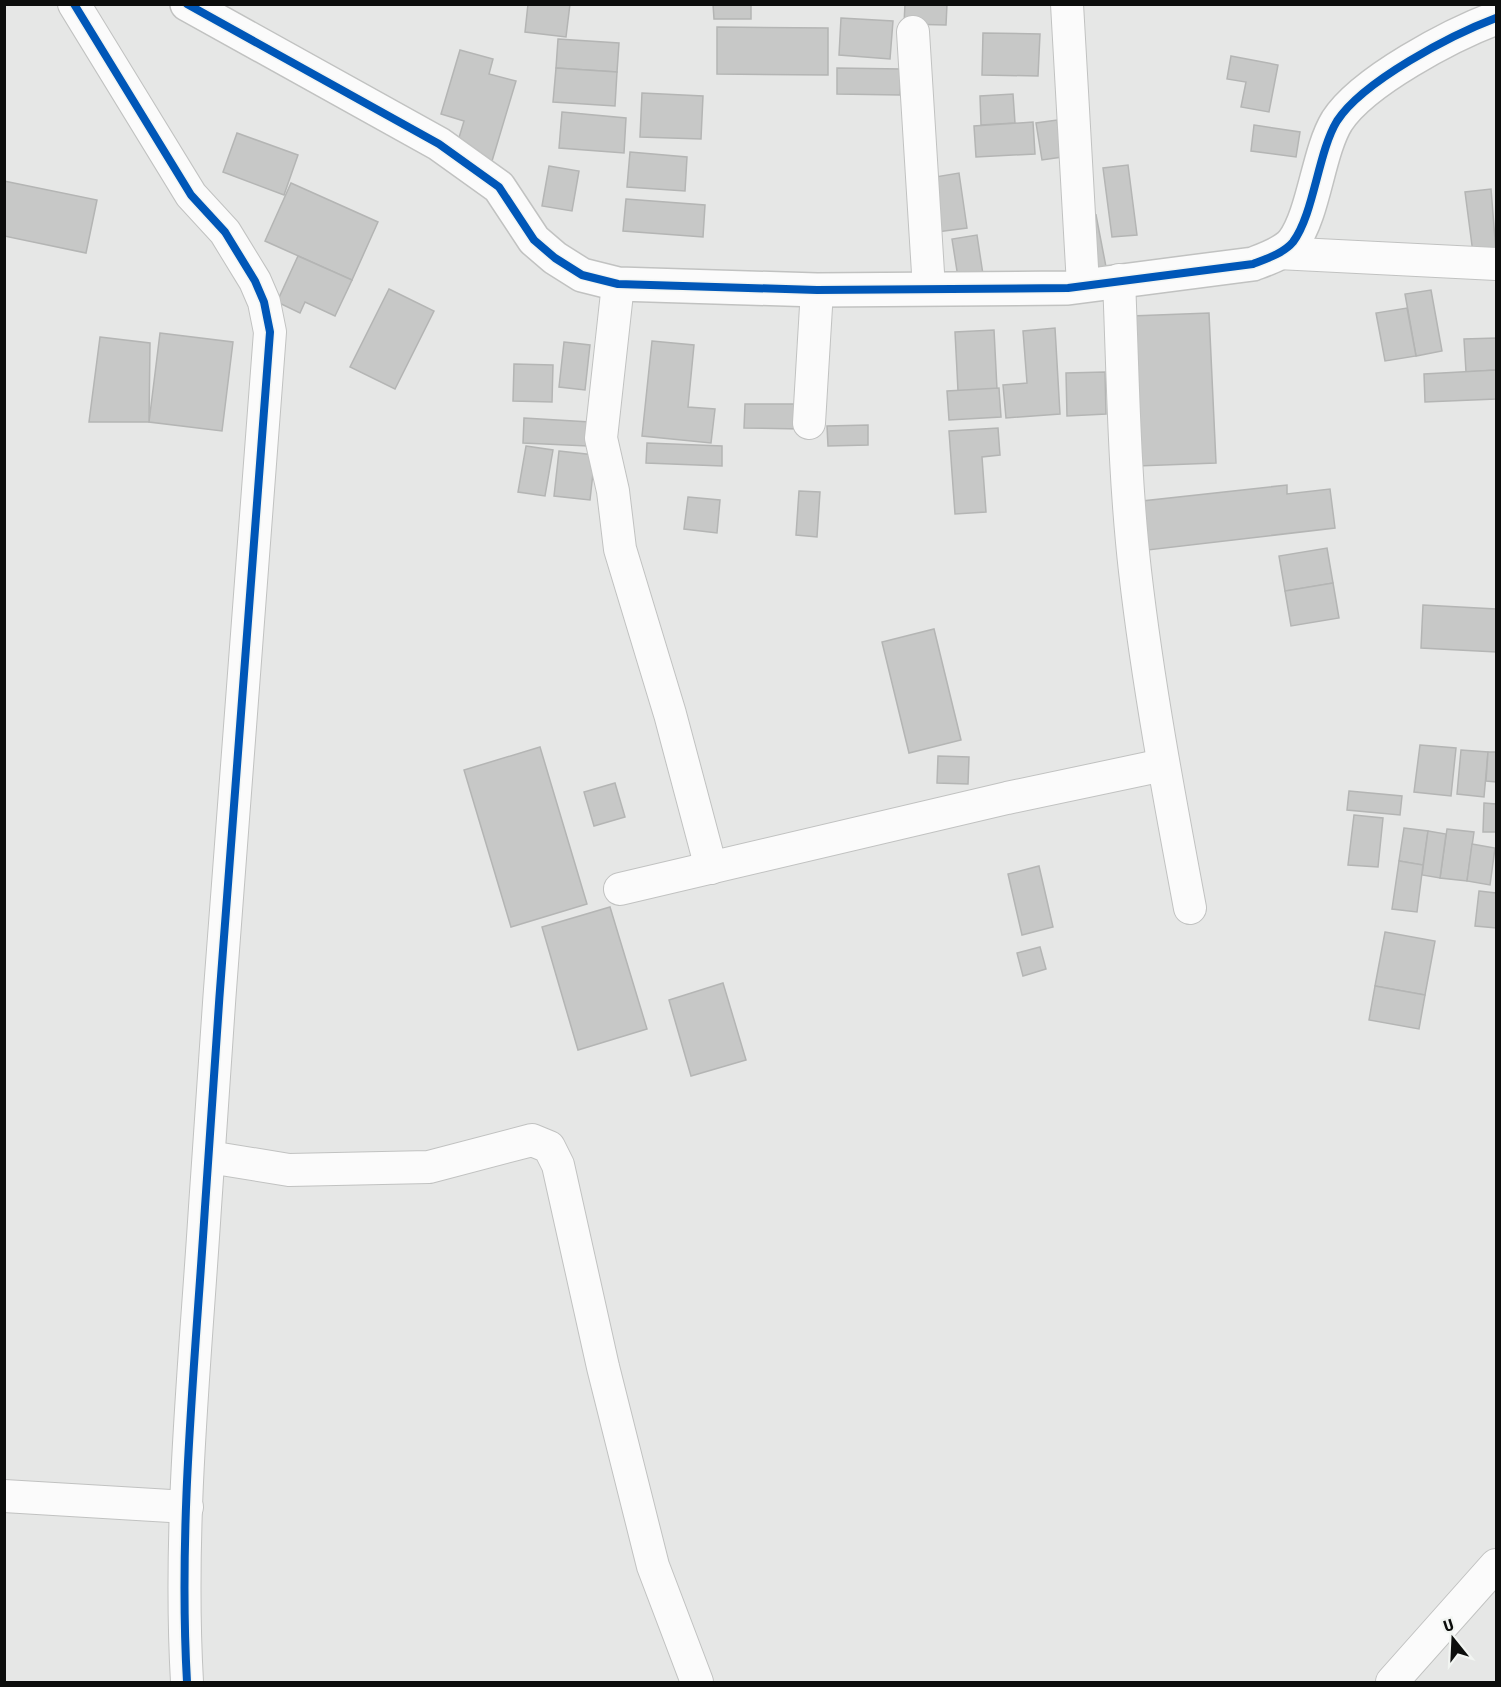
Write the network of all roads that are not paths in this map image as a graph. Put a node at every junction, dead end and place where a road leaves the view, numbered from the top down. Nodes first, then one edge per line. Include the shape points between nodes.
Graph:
1 (74, 4) edge
2 (187, 4) edge
3 (1067, 4) edge
4 (1497, 18) edge
5 (913, 32) dead end
6 (1278, 253) junction
7 (1497, 264) edge
8 (1119, 280) junction
9 (618, 284) junction
10 (1083, 285) junction
11 (929, 289) junction
12 (817, 290) junction
13 (809, 423) dead end
14 (1163, 765) junction
15 (711, 868) junction
16 (620, 889) dead end
17 (1190, 908) dead end
18 (208, 1157) junction
19 (4, 1496) edge
20 (186, 1507) junction
21 (1497, 1565) edge
22 (187, 1683) edge
23 (697, 1683) edge
24 (1392, 1683) edge

1 - 18 street via 191,195 225,232 255,281 270,332
2 - 9 street via 466,161 499,187 534,240 555,258 582,275
3 - 10 street
4 - 6 street via 1467,29 1372,85 1349,105 1336,123 1299,228 1292,242
5 - 11 street
6 - 7 street
6 - 8 street via 1253,264
8 - 10 street
8 - 14 street via 1134,560
9 - 12 street
9 - 15 street via 601,438 620,549
10 - 11 street
11 - 12 street
12 - 13 street
14 - 15 street
14 - 17 street
15 - 16 street
18 - 20 street
18 - 23 street via 290,1170 429,1167 532,1140 549,1147 558,1165 653,1566
19 - 20 street
20 - 22 street
21 - 24 street

